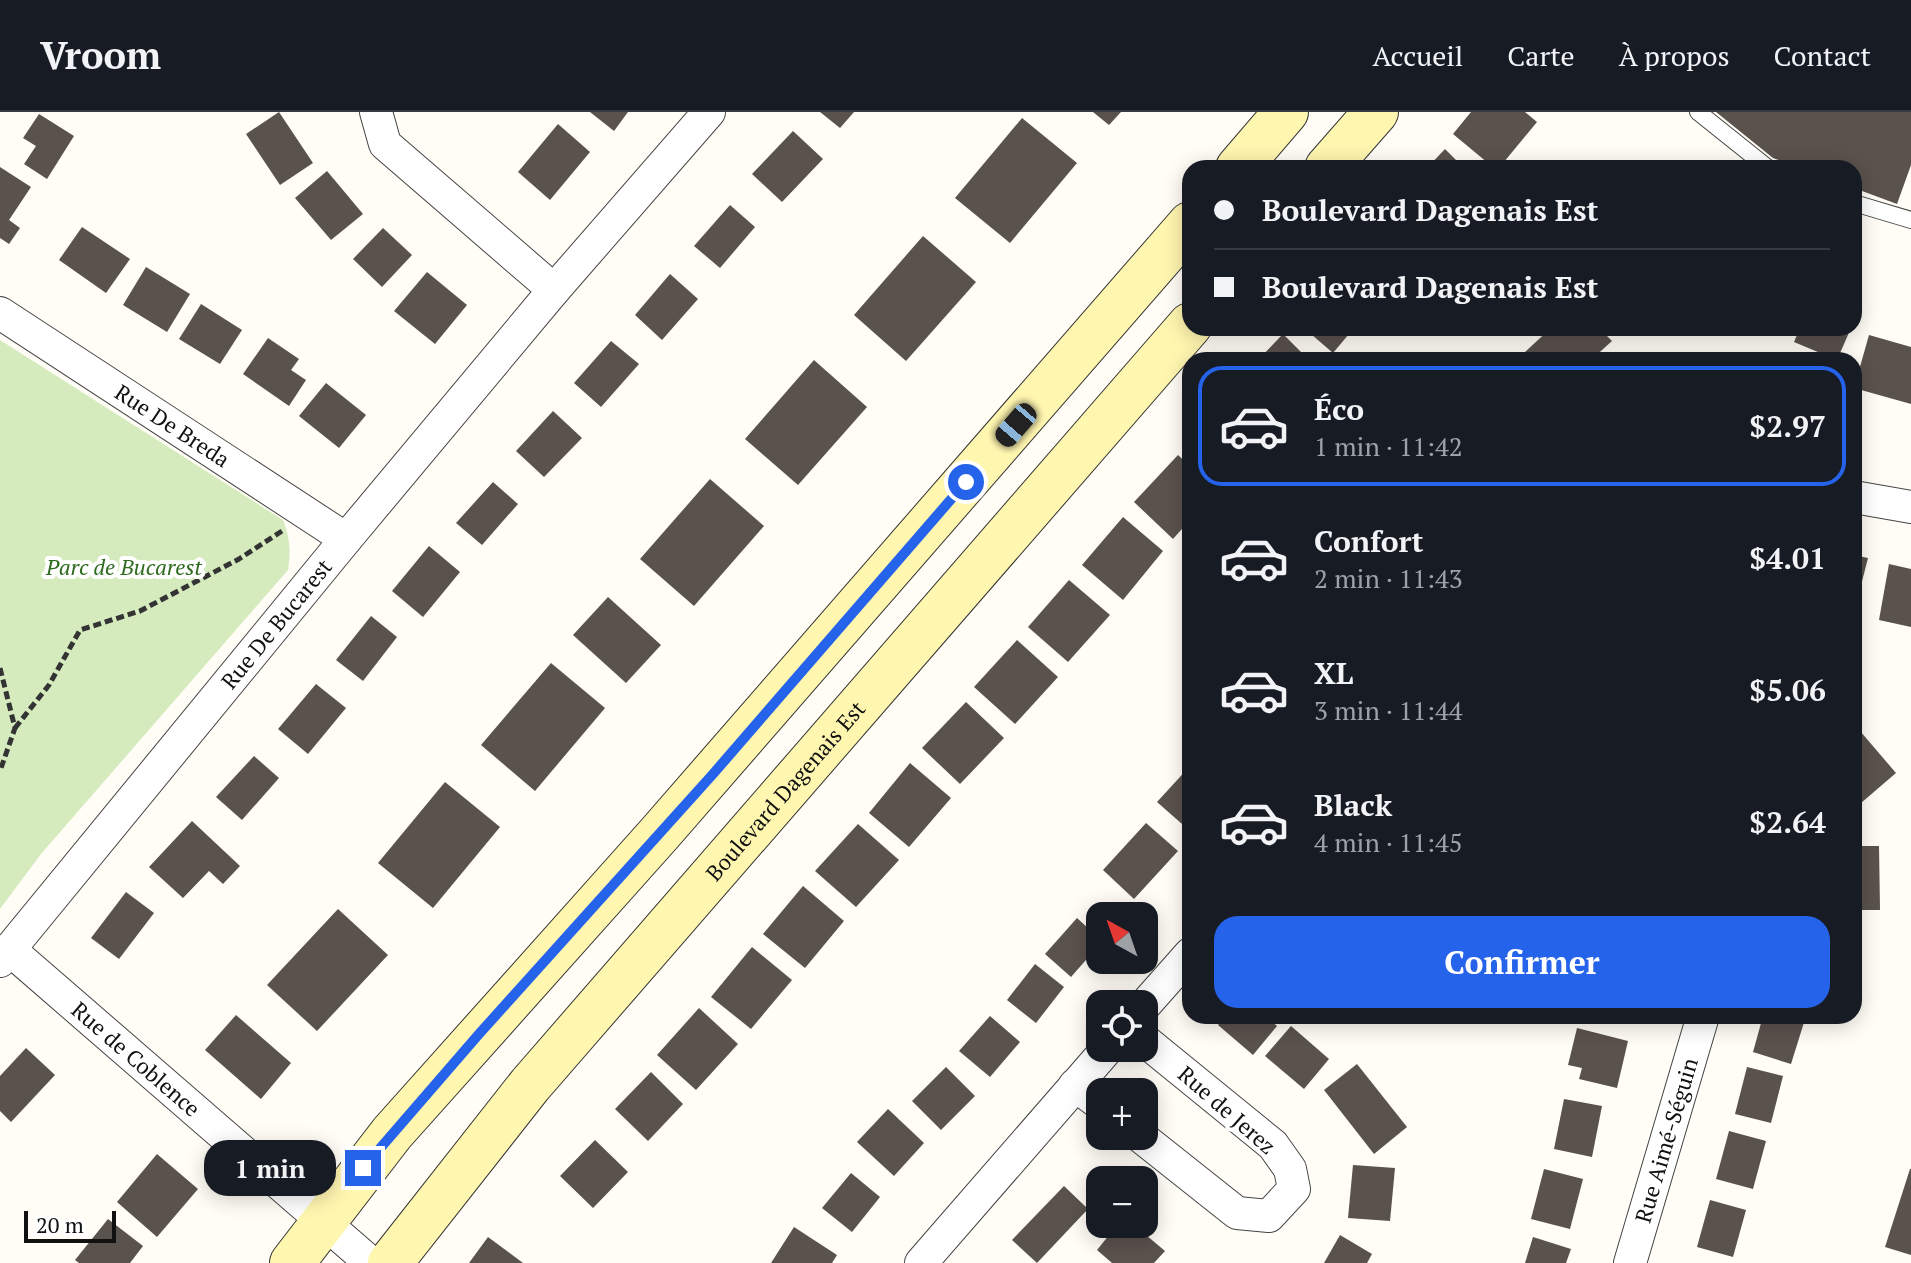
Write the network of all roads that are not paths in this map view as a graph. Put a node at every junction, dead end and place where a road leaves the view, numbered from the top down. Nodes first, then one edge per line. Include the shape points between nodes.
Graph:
1 (376, 112) edge
2 (709, 112) edge
3 (1286, 112) edge
4 (1376, 112) edge
5 (1698, 112) edge
6 (1245, 160) edge
7 (1334, 160) edge
8 (1758, 160) edge
9 (1862, 205) edge
10 (1911, 220) edge
11 (1182, 233) edge
12 (554, 290) junction
13 (0, 313) edge
14 (1182, 334) edge
15 (1862, 498) edge
16 (1911, 507) edge
17 (346, 539) junction
18 (5, 955) edge
19 (1182, 963) edge
20 (1158, 990) edge
21 (1701, 1024) edge
22 (1158, 1051) edge
23 (1086, 1097) edge
24 (1158, 1150) edge
25 (322, 1221) junction
26 (292, 1263) edge
27 (371, 1263) edge
28 (390, 1263) edge
29 (921, 1263) edge
30 (1630, 1263) edge

1 - 12 street via 385,144
2 - 12 street, Rue De Bucarest
3 - 6 main road
4 - 7 main road
5 - 8 lane
9 - 10 lane
11 - 25 main road via 670,823 392,1133
12 - 17 street, Rue De Bucarest
13 - 17 street, Rue De Breda
14 - 28 main road, Boulevard Dagenais Est via 539,1075
15 - 16 street
17 - 18 street, Rue De Bucarest
18 - 25 street, Rue de Coblence
19 - 20 street
21 - 30 street, Rue Aimé-Séguin
22 - 24 street, Rue de Jerez via 1273,1145 1290,1169 1294,1189 1269,1216 1237,1213
23 - 29 street
25 - 26 main road
25 - 27 street, Rue de Coblence

